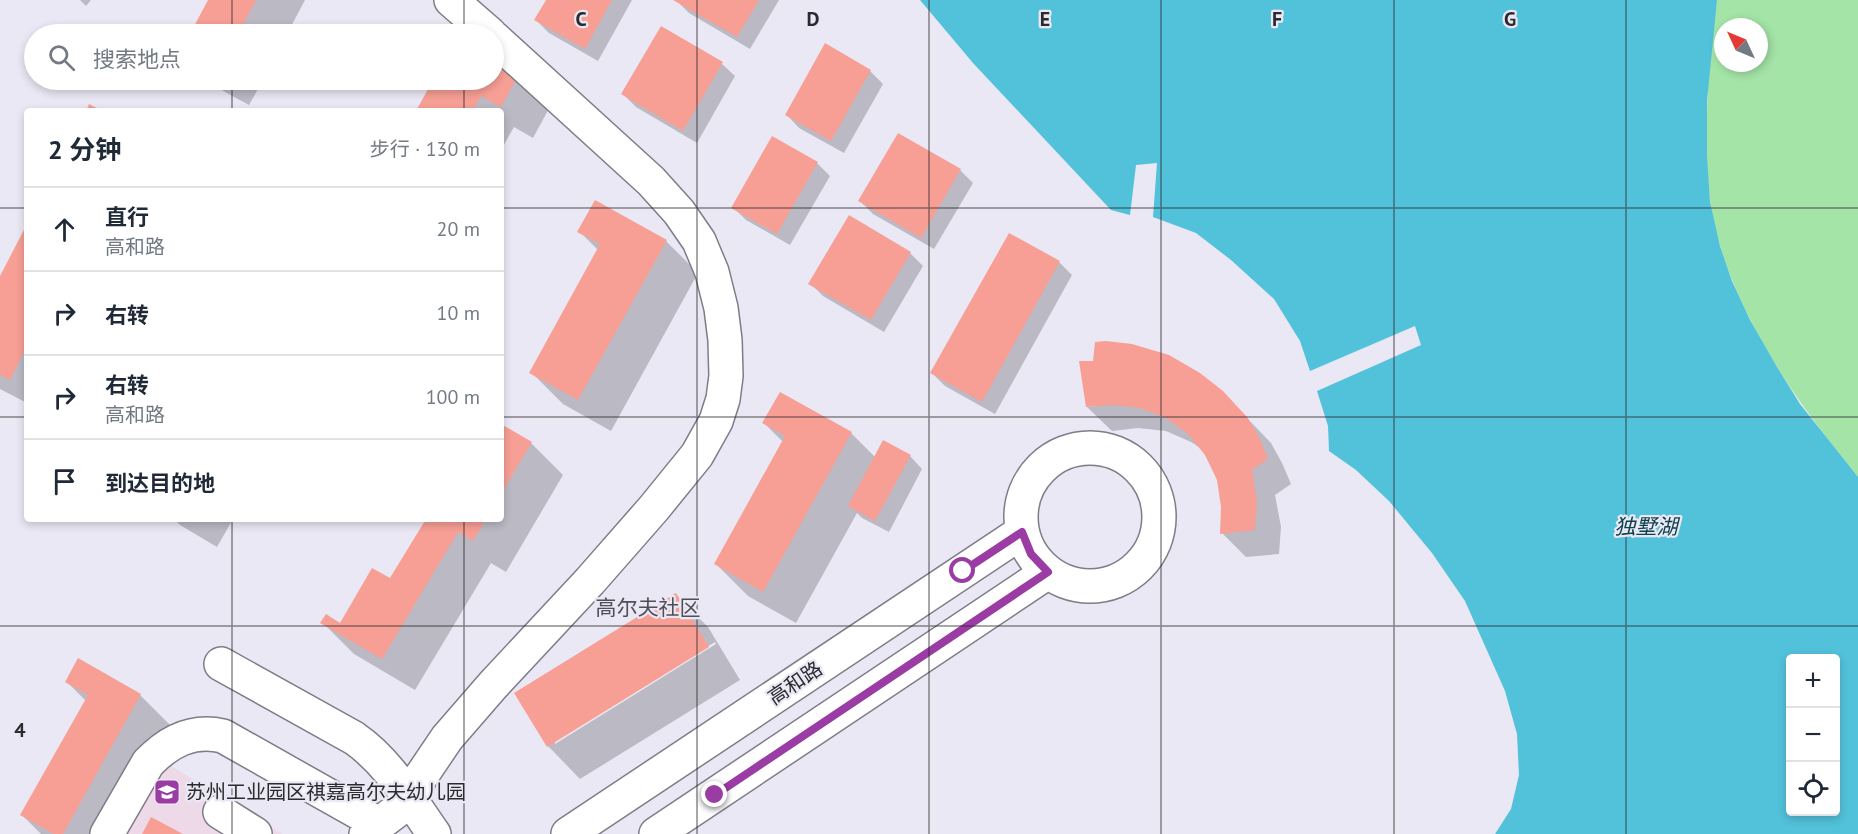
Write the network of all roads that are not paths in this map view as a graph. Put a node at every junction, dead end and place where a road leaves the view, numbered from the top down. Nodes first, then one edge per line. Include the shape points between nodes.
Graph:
1 (451, 0) edge
2 (479, 24) edge
3 (504, 47) edge
4 (1022, 532) junction
5 (1048, 572) junction
6 (221, 664) dead end
7 (411, 801) junction
8 (220, 812) dead end
9 (373, 829) edge
10 (106, 834) edge
11 (255, 834) edge
12 (434, 834) edge
13 (568, 834) edge
14 (656, 834) edge

1 - 2 street
3 - 7 street via 628,158 679,212 699,241 712,272 724,329 726,376 716,421 698,455 447,738 420,778
4 - 5 street via 1031,554
4 - 5 street via 1022,506 1031,482 1048,462 1070,451 1096,448 1120,455 1141,470 1155,492 1159,516 1155,542 1141,564 1121,579 1096,586 1071,584
4 - 13 street, 高和路
5 - 14 street
6 - 7 street via 371,750
7 - 9 street
7 - 12 street
8 - 11 street
9 - 10 street via 224,736 197,733 157,753

